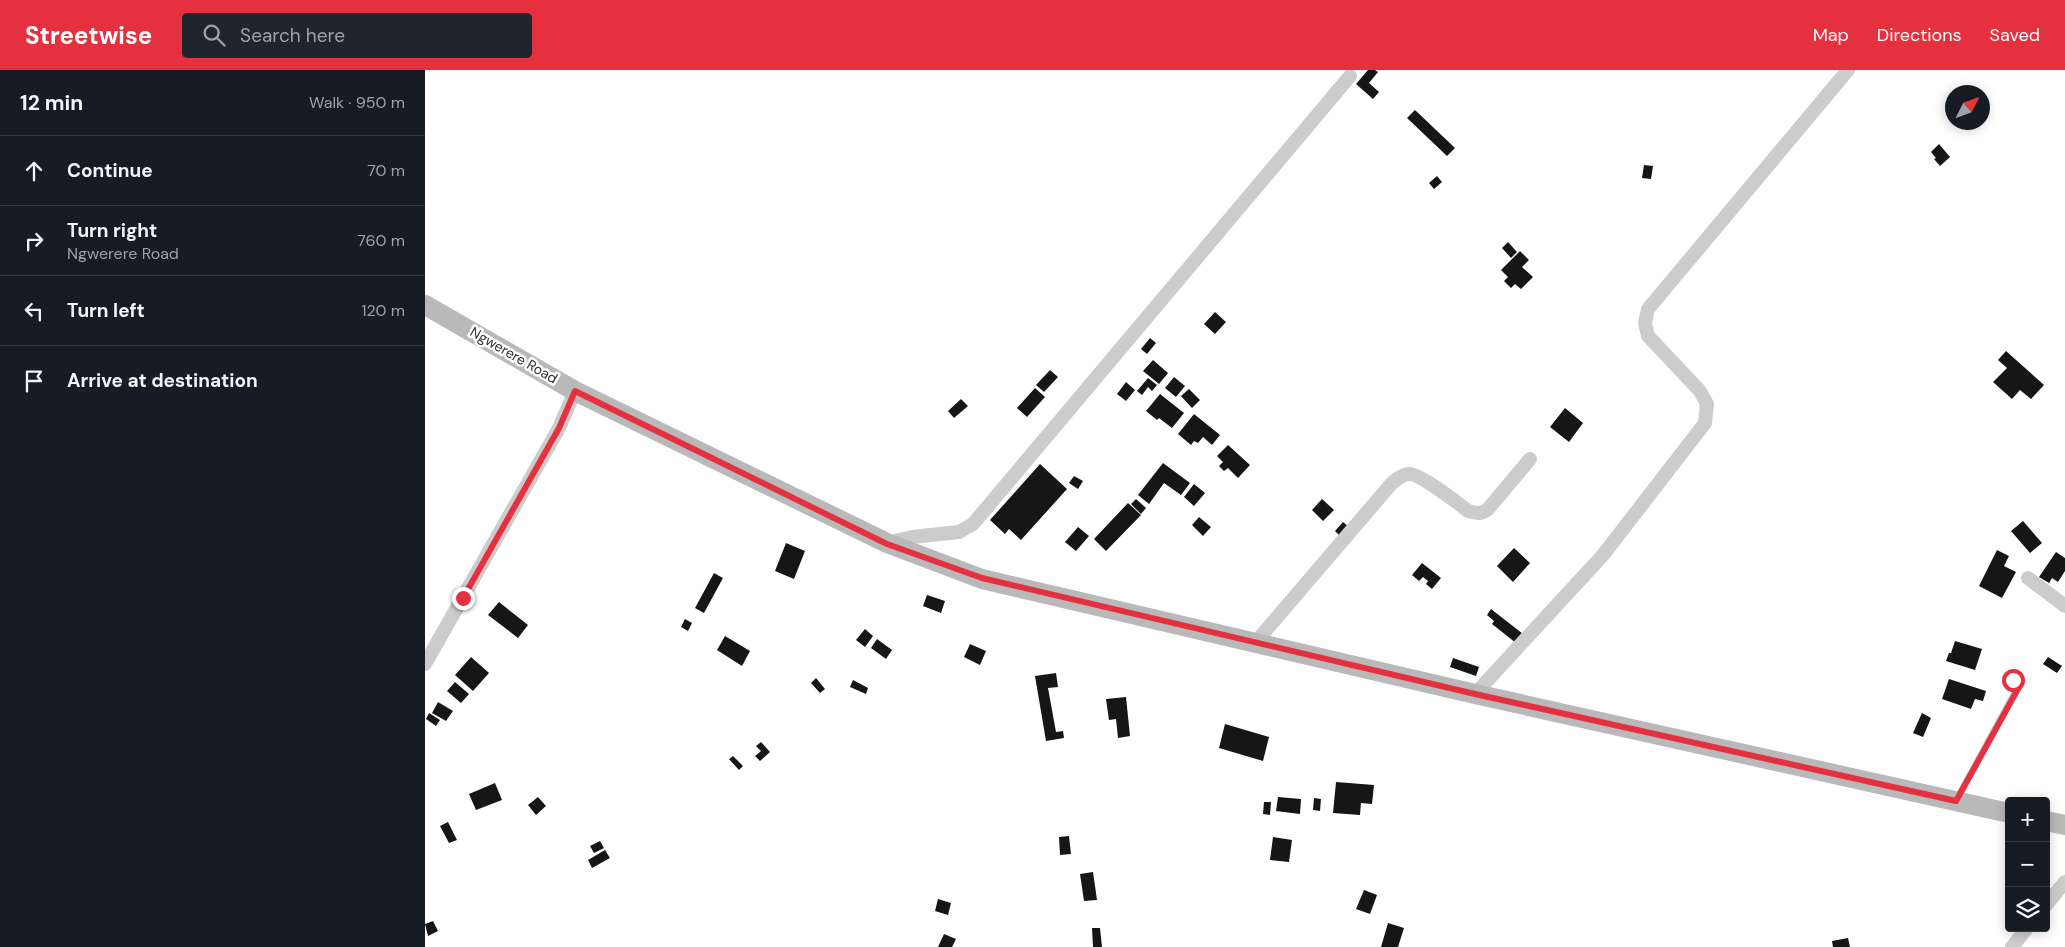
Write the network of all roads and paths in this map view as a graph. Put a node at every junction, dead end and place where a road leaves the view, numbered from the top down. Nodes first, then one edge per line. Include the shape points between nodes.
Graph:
1 (1849, 70) edge
2 (1350, 76) dead end
3 (425, 305) edge
4 (575, 391) junction
5 (1530, 459) dead end
6 (887, 544) junction
7 (2028, 578) dead end
8 (2065, 606) edge
9 (1255, 644) junction
10 (425, 664) edge
11 (2013, 680) dead end
12 (1475, 694) junction
13 (1956, 801) junction
14 (2005, 812) edge
15 (2050, 822) edge
16 (2065, 826) edge
17 (2065, 882) edge
18 (2050, 900) edge
19 (2024, 932) edge
20 (2012, 947) edge

1 - 12 street via 1648,309 1645,323 1648,336 1700,391 1707,404 1705,423 1603,555
2 - 6 street via 973,524 959,532 912,537
3 - 4 main road, Ngwerere Road
4 - 6 main road, Ngwerere Road
4 - 10 street via 559,428
5 - 9 street via 1487,509 1477,514 1419,476 1400,476
6 - 9 main road, Ngwerere Road via 982,578
7 - 8 street
9 - 12 main road, Ngwerere Road
11 - 13 lane via 2019,687
12 - 13 main road, Ngwerere Road
13 - 14 main road, Ngwerere Road
15 - 16 main road
17 - 18 street
19 - 20 street

